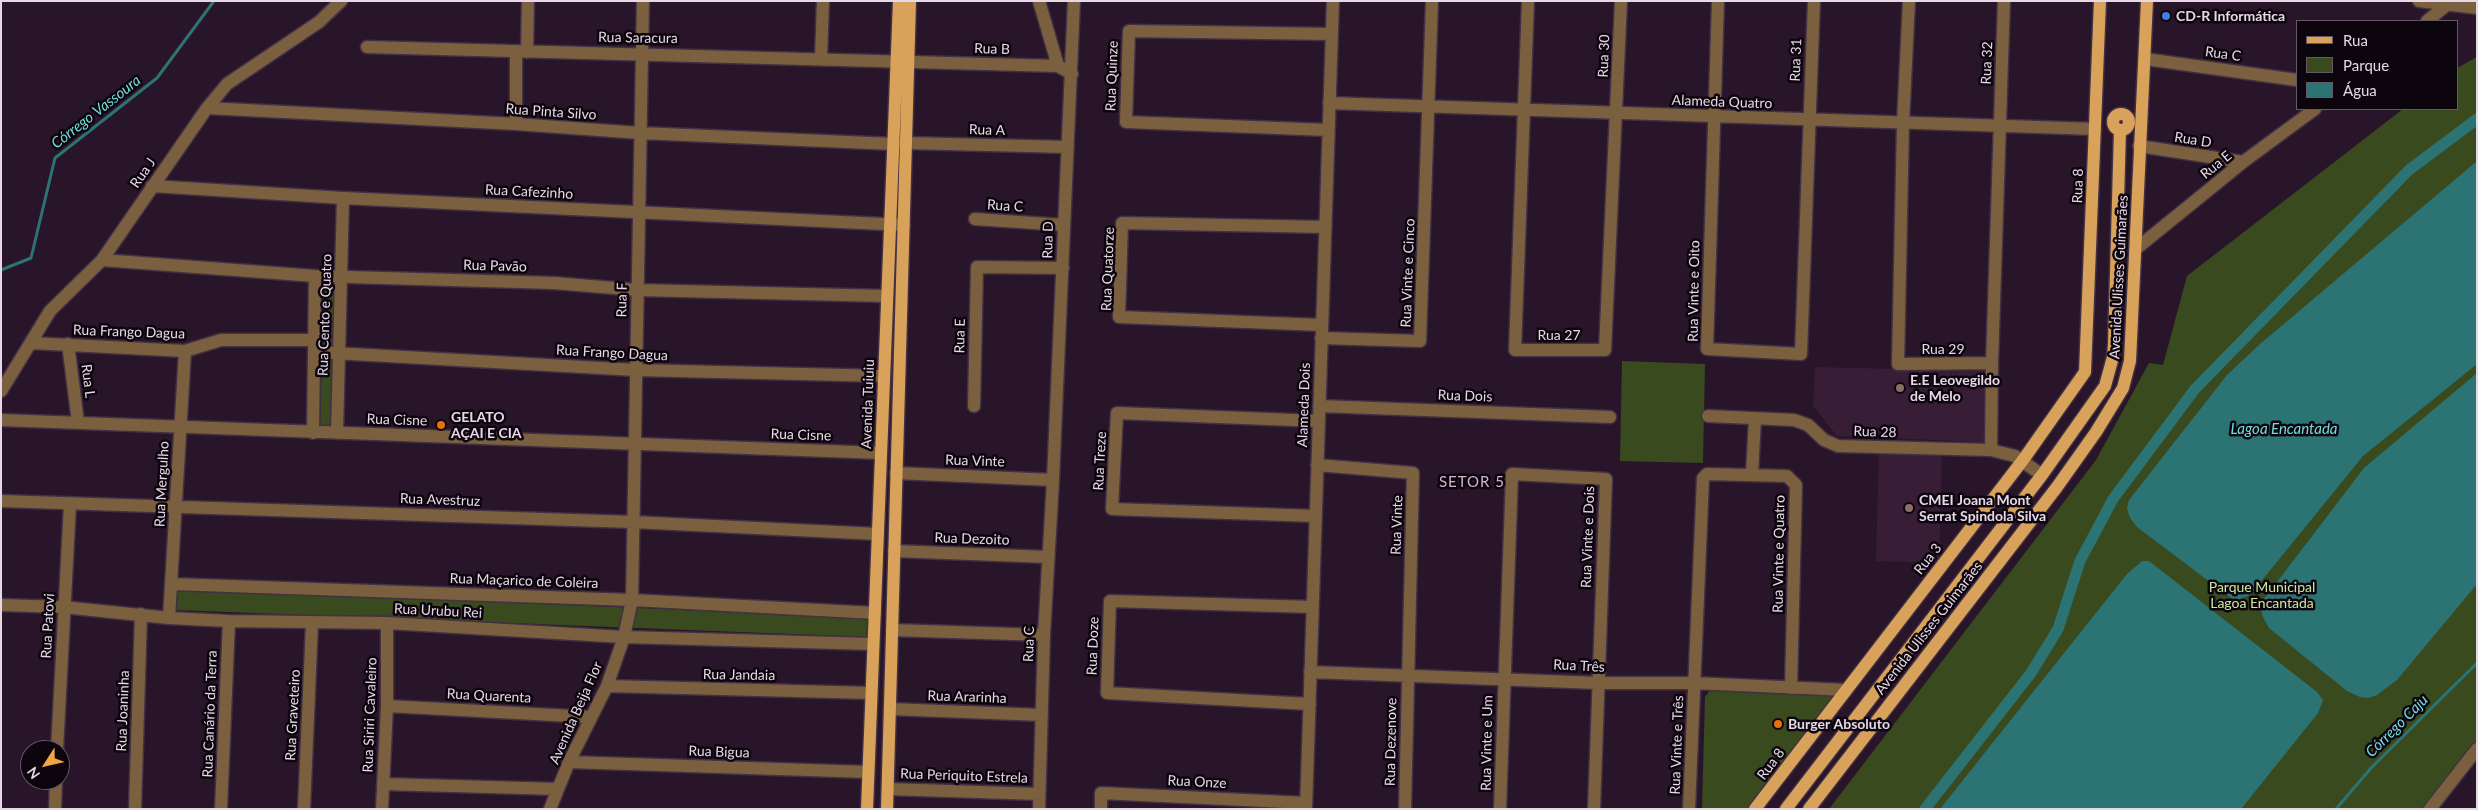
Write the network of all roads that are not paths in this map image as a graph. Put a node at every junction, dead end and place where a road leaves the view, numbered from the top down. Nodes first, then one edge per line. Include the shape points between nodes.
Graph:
1 (341, 1) edge
2 (528, 1) edge
3 (643, 1) edge
4 (823, 1) edge
5 (900, 1) edge
6 (910, 1) edge
7 (1039, 1) edge
8 (1074, 1) edge
9 (1332, 1) edge
10 (1432, 1) edge
11 (1528, 1) edge
12 (1621, 1) edge
13 (1718, 1) edge
14 (1814, 1) edge
15 (1909, 1) edge
16 (2004, 1) edge
17 (2100, 1) edge
18 (2147, 1) edge
19 (2419, 1) edge
20 (2448, 4) junction
21 (2477, 8) edge
22 (2428, 20) edge
23 (1331, 34) junction
24 (367, 47) dead end
25 (522, 51) junction
26 (642, 53) junction
27 (821, 59) junction
28 (2145, 59) junction
29 (903, 61) junction
30 (1058, 66) junction
31 (1072, 74) junction
32 (2296, 80) edge
33 (1329, 103) junction
34 (1428, 107) junction
35 (207, 108) junction
36 (1522, 110) junction
37 (2314, 110) edge
38 (1616, 113) junction
39 (1713, 116) junction
40 (1809, 119) junction
41 (1904, 123) junction
42 (516, 124) junction
43 (2000, 126) junction
44 (2126, 126) junction
45 (2095, 129) junction
46 (1328, 130) junction
47 (640, 133) junction
48 (907, 143) junction
49 (894, 144) junction
50 (2139, 146) junction
51 (1066, 148) junction
52 (2243, 162) junction
53 (152, 186) junction
54 (343, 198) junction
55 (639, 213) junction
56 (975, 218) dead end
57 (890, 223) junction
58 (904, 225) junction
59 (1063, 225) junction
60 (1325, 227) junction
61 (2137, 248) junction
62 (102, 260) junction
63 (1063, 268) junction
64 (315, 276) junction
65 (341, 276) junction
66 (638, 290) junction
67 (887, 296) junction
68 (1322, 325) junction
69 (1321, 338) junction
70 (31, 343) junction
71 (68, 344) junction
72 (315, 346) junction
73 (184, 351) junction
74 (338, 352) junction
75 (1992, 363) junction
76 (636, 370) junction
77 (2085, 372) joint
78 (884, 376) junction
79 (1, 391) edge
80 (974, 406) dead end
81 (1319, 406) junction
82 (1708, 416) dead end
83 (1610, 417) dead end
84 (1755, 419) junction
85 (1, 420) edge
86 (78, 422) junction
87 (1319, 422) junction
88 (180, 428) junction
89 (337, 432) junction
90 (882, 432) junction
91 (898, 433) junction
92 (314, 434) junction
93 (635, 444) junction
94 (1991, 450) junction
95 (881, 453) junction
96 (2023, 460) junction
97 (1317, 465) junction
98 (896, 473) junction
99 (1752, 474) junction
100 (2042, 475) junction
101 (1053, 480) junction
102 (2057, 487) junction
103 (1, 501) edge
104 (70, 504) junction
105 (176, 507) junction
106 (1316, 516) junction
107 (633, 522) junction
108 (878, 534) junction
109 (894, 551) junction
110 (1048, 557) junction
111 (171, 584) junction
112 (632, 600) junction
113 (1, 606) edge
114 (63, 607) junction
115 (1313, 607) junction
116 (141, 614) junction
117 (875, 614) junction
118 (169, 618) junction
119 (229, 621) junction
120 (312, 623) junction
121 (387, 623) junction
122 (892, 630) junction
123 (1044, 635) junction
124 (624, 637) junction
125 (874, 644) junction
126 (1310, 672) junction
127 (1408, 675) junction
128 (1503, 678) junction
129 (1598, 683) junction
130 (1694, 683) junction
131 (607, 686) junction
132 (1791, 688) junction
133 (1846, 690) junction
134 (871, 693) junction
135 (1310, 704) junction
136 (387, 706) junction
137 (890, 709) junction
138 (1042, 715) junction
139 (590, 717) junction
140 (57, 740) edge
141 (2477, 749) edge
142 (569, 762) junction
143 (868, 772) junction
144 (383, 784) junction
145 (558, 789) junction
146 (888, 789) junction
147 (56, 790) edge
148 (1040, 794) junction
149 (1306, 806) edge
150 (2437, 806) edge
151 (55, 809) edge
152 (135, 809) edge
153 (221, 809) edge
154 (304, 809) edge
155 (382, 809) edge
156 (550, 809) edge
157 (867, 809) edge
158 (887, 809) edge
159 (1039, 809) edge
160 (1101, 809) edge
161 (1405, 809) edge
162 (1500, 809) edge
163 (1594, 809) edge
164 (1689, 809) edge
165 (1756, 809) edge
166 (1786, 809) edge
167 (1809, 809) edge

1 - 35 street, Rua J via 319,22 227,84
2 - 25 street
3 - 26 street, Rua F
4 - 27 street
5 - 29 main road, Avenida Tuiuiu
6 - 29 main road, Avenida Tuiuiu
7 - 30 street
8 - 31 street, Rua D
9 - 23 street, Alameda Dois
10 - 34 street
11 - 36 street
12 - 38 street, Rua 30
13 - 39 street
14 - 40 street, Rua 31
15 - 41 street
16 - 43 street, Rua 32
17 - 45 main road, Rua 8
18 - 28 main road, Avenida Ulisses Guimarães
19 - 20 street
20 - 21 street
20 - 22 street
23 - 33 street, Alameda Dois
23 - 46 street, Rua Quinze via 1129,31 1126,122
24 - 25 street, Rua Saracura
25 - 26 street, Rua Saracura
25 - 42 street
26 - 27 street, Rua Saracura
26 - 47 street, Rua F
27 - 29 street, Rua Saracura
28 - 32 street, Rua C
28 - 44 main road, Avenida Ulisses Guimarães
29 - 30 street, Rua B
29 - 48 main road, Avenida Tuiuiu
29 - 49 main road, Avenida Tuiuiu
30 - 31 street, Rua B
31 - 51 street, Rua D
33 - 34 street, Alameda Quatro
33 - 46 street, Alameda Dois
34 - 36 street, Alameda Quatro
34 - 69 street, Rua Vinte e Cinco via 1420,341
35 - 42 street, Rua Pinta Silvo
35 - 53 street, Rua J
36 - 38 street, Alameda Quatro
36 - 38 street, Rua 27 via 1515,350 1605,350
37 - 52 street, Rua E
38 - 39 street, Alameda Quatro
39 - 40 street, Alameda Quatro
39 - 40 street, Rua Vinte e Oito via 1708,349 1801,354
40 - 41 street, Alameda Quatro
41 - 43 street, Alameda Quatro
41 - 75 street, Rua 29 via 1898,364
42 - 47 street, Rua Pinta Silvo
43 - 45 street, Alameda Quatro
43 - 75 street
44 - 45 main road, Alameda Quatro
44 - 50 main road, Avenida Ulisses Guimarães
44 - 100 main road, Avenida Ulisses Guimarães via 2109,376 2098,398
45 - 77 main road, Rua 8
46 - 60 street, Alameda Dois
47 - 49 street, Rua Pinta Silvo
47 - 55 street, Rua F
48 - 51 street, Rua A
48 - 58 main road, Avenida Tuiuiu
49 - 57 main road, Avenida Tuiuiu
50 - 52 street, Rua D
50 - 61 main road, Avenida Ulisses Guimarães
51 - 59 street, Rua D
52 - 61 street, Rua E
53 - 54 street, Rua Cafezinho
53 - 62 street, Rua J
54 - 55 street, Rua Cafezinho
54 - 65 street, Rua Cento e Quatro
55 - 57 street, Rua Cafezinho
55 - 66 street, Rua F
56 - 59 street, Rua C
57 - 58 street, Rua Cafezinho
57 - 67 main road, Avenida Tuiuiu
58 - 91 main road, Avenida Tuiuiu
59 - 63 street, Rua D
60 - 68 street, Alameda Dois
60 - 68 street, Rua Quatorze via 1122,223 1119,317
61 - 102 main road, Avenida Ulisses Guimarães via 2127,378 2116,402
62 - 64 street, Rua Pavão
62 - 70 street, Rua J via 50,311
63 - 80 street, Rua E via 977,267
63 - 101 street, Rua D
64 - 65 street, Rua Pavão
64 - 72 street, Rua Cento e Quatro
65 - 66 street, Rua Pavão via 554,283
65 - 74 street, Rua Cento e Quatro
66 - 67 street, Rua Pavão
66 - 76 street, Rua F
67 - 78 main road, Avenida Tuiuiu
68 - 69 street, Alameda Dois
69 - 81 street, Alameda Dois
70 - 71 street, Rua Frango Dagua
70 - 79 street, Rua J
71 - 73 street, Rua Frango Dagua
71 - 86 street, Rua L
72 - 73 street, Rua Frango Dagua via 221,340
72 - 74 street, Rua Frango Dagua
72 - 92 street, Rua Cento e Quatro
73 - 88 street, Rua Mergulho
74 - 76 street, Rua Frango Dagua
74 - 89 street, Rua Cento e Quatro
75 - 94 street
76 - 78 street, Rua Frango Dagua
76 - 93 street, Rua F
77 - 96 main road, Rua 3
78 - 90 main road, Avenida Tuiuiu
81 - 83 street, Rua Dois
81 - 87 street, Alameda Dois
82 - 84 street, Rua 28
84 - 94 street, Rua 28 via 1801,422 1824,440 1838,446
84 - 99 street
85 - 86 street, Rua Cisne
86 - 88 street, Rua Cisne
87 - 97 street, Alameda Dois
87 - 106 street, Rua Treze via 1117,413 1112,509
88 - 92 street, Rua Cisne
88 - 105 street, Rua Mergulho
89 - 92 street, Rua Cisne
89 - 93 street, Rua Cisne
90 - 91 main road
90 - 95 main road, Avenida Tuiuiu
91 - 98 main road, Avenida Tuiuiu
93 - 95 street, Rua Cisne
93 - 107 street, Rua F
94 - 96 street, Rua 28
95 - 108 main road, Avenida Tuiuiu
96 - 100 street, Rua 28
96 - 133 main road, Rua 3
97 - 106 street, Alameda Dois
97 - 127 street, Rua Vinte via 1413,473
98 - 101 street, Rua Vinte
98 - 109 main road, Avenida Tuiuiu
99 - 130 street, Rua Vinte e Quatro via 1712,473 1703,478
99 - 132 street, Rua Vinte e Quatro via 1787,476 1796,485
100 - 102 main road
100 - 166 main road, Avenida Ulisses Guimarães
101 - 110 street, Rua C
102 - 167 main road, Avenida Ulisses Guimarães
103 - 104 street, Rua Avestruz
104 - 105 street, Rua Avestruz
104 - 114 street, Rua Patovi
105 - 107 street, Rua Avestruz
105 - 111 street, Rua Mergulho
106 - 115 street, Alameda Dois
107 - 108 street, Rua Avestruz
107 - 112 street, Rua F
108 - 117 main road, Avenida Tuiuiu
109 - 110 street, Rua Dezoito
109 - 122 main road, Avenida Tuiuiu
110 - 123 street, Rua C
111 - 112 street, Rua Maçarico de Coleira
111 - 118 street, Rua Mergulho
112 - 117 street, Rua Maçarico de Coleira
112 - 124 street, Avenida Beija Flor
113 - 114 street, Rua Urubu Rei
114 - 116 street, Rua Urubu Rei
114 - 140 street, Rua Patovi
115 - 126 street, Alameda Dois
115 - 135 street, Rua Doze via 1110,601 1107,693
116 - 118 street, Rua Urubu Rei
116 - 152 street, Rua Joaninha
117 - 125 main road, Avenida Tuiuiu
118 - 119 street, Rua Urubu Rei
119 - 120 street, Rua Urubu Rei
119 - 153 street, Rua Canário da Terra
120 - 121 street, Rua Urubu Rei
120 - 154 street, Rua Graveteiro
121 - 124 street, Rua Urubu Rei
121 - 136 street, Rua Siriri Cavaleiro
122 - 123 street
122 - 137 main road, Avenida Tuiuiu
123 - 138 street, Rua C
124 - 125 street, Rua Urubu Rei
124 - 131 street, Avenida Beija Flor
125 - 134 main road, Avenida Tuiuiu
126 - 127 street, Rua Três
126 - 135 street, Alameda Dois
127 - 128 street, Rua Três
127 - 161 street, Rua Dezenove
128 - 129 street, Rua Três
128 - 129 street, Rua Vinte e Dois via 1512,474 1521,474 1606,479
128 - 162 street, Rua Vinte e Um
129 - 130 street, Rua Três
129 - 163 street
130 - 132 street, Rua Três
130 - 164 street, Rua Vinte e Três
131 - 134 street, Rua Jandaia
131 - 139 street, Avenida Beija Flor
132 - 133 street, Rua Três
133 - 165 main road, Rua 8
134 - 143 main road, Avenida Tuiuiu
135 - 149 street, Alameda Dois
136 - 139 street, Rua Quarenta
136 - 144 street, Rua Siriri Cavaleiro
137 - 138 street, Rua Ararinha
137 - 146 main road, Avenida Tuiuiu
138 - 148 street, Rua C
139 - 142 street, Avenida Beija Flor
141 - 150 street
142 - 143 street, Rua Bigua
142 - 145 street, Avenida Beija Flor
143 - 157 main road, Avenida Tuiuiu
144 - 145 street
144 - 155 street, Rua Siriri Cavaleiro
145 - 156 street, Avenida Beija Flor
146 - 148 street, Rua Periquito Estrela
146 - 158 main road, Avenida Tuiuiu
147 - 151 street
148 - 159 street, Rua C
149 - 160 street, Rua Onze via 1101,793

